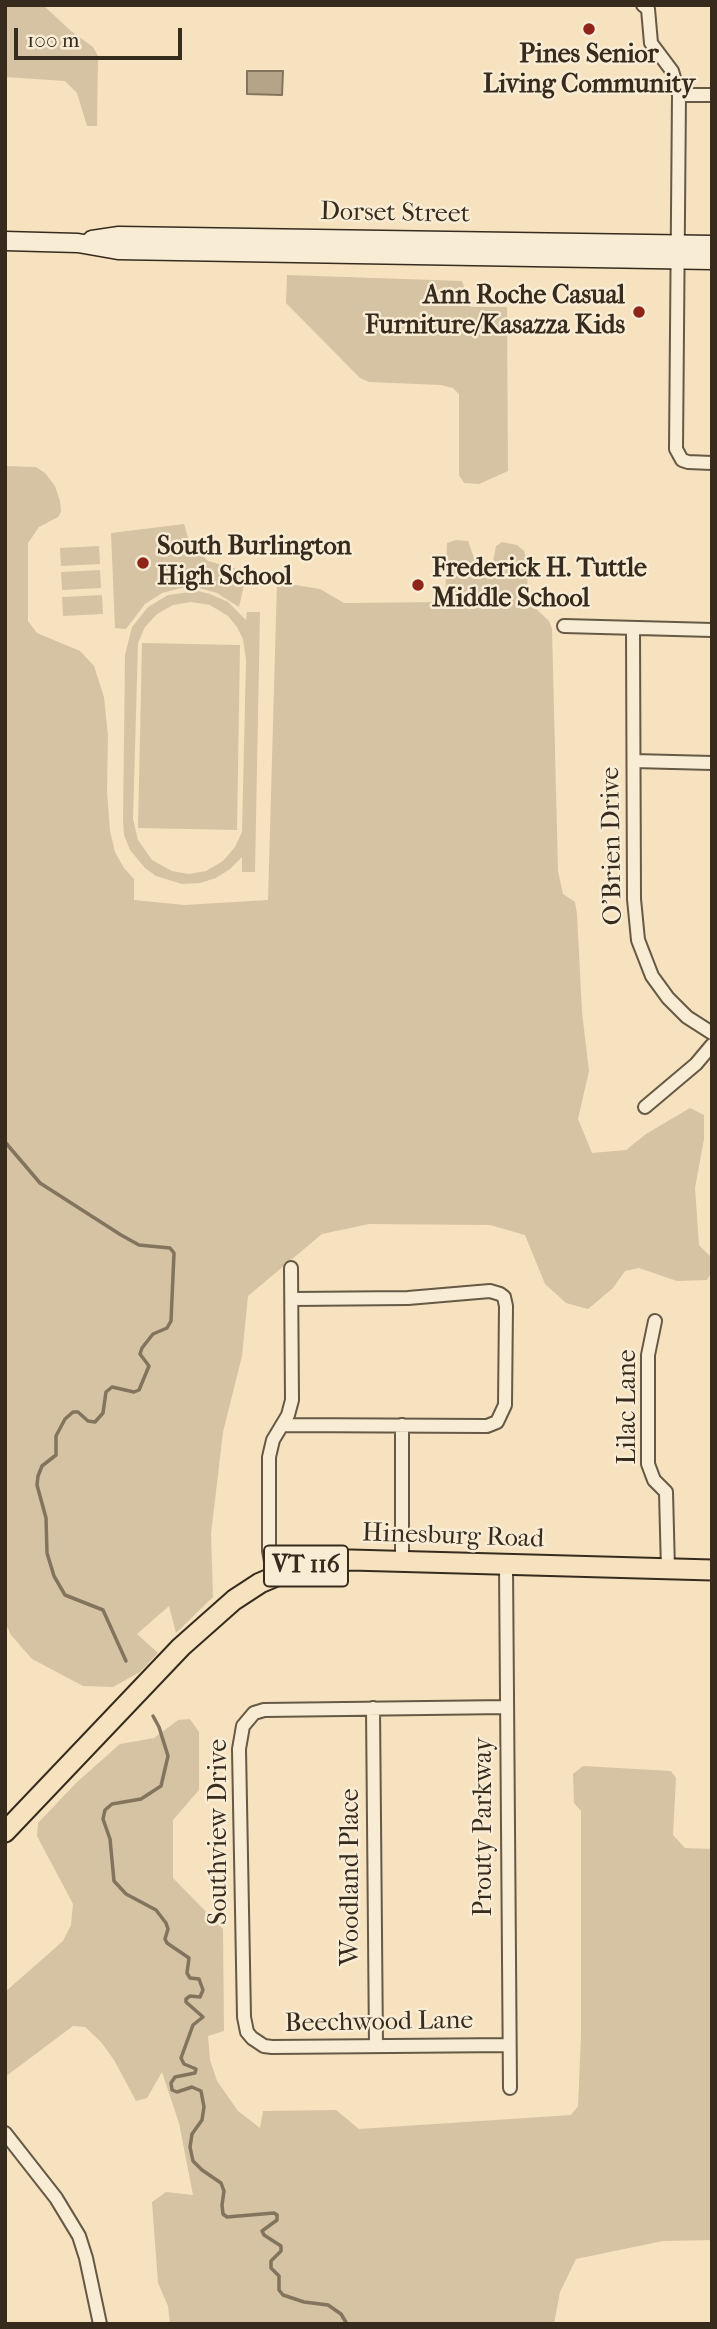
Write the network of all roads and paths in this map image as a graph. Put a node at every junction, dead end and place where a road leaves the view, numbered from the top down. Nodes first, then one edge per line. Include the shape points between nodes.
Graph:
1 (643, 5) edge
2 (678, 95) junction
3 (712, 95) edge
4 (5, 241) edge
5 (712, 245) edge
6 (677, 252) junction
7 (712, 260) edge
8 (712, 463) edge
9 (564, 626) dead end
10 (633, 629) junction
11 (712, 630) edge
12 (634, 761) junction
13 (712, 763) edge
14 (712, 1032) edge
15 (712, 1045) edge
16 (645, 1107) dead end
17 (291, 1268) dead end
18 (292, 1300) junction
19 (655, 1321) dead end
20 (283, 1425) junction
21 (402, 1425) junction
22 (402, 1561) junction
23 (506, 1565) junction
24 (668, 1570) junction
25 (712, 1570) edge
26 (274, 1577) junction
27 (507, 1707) junction
28 (373, 1708) junction
29 (5, 1832) edge
30 (252, 2038) joint
31 (509, 2045) junction
32 (376, 2046) junction
33 (510, 2088) dead end
34 (5, 2133) edge
35 (100, 2324) edge

1 - 2 street via 648,9 651,43 672,71
2 - 3 street
2 - 6 street
4 - 6 main road, Dorset Street via 78,243 118,250
5 - 6 main road, Dorset Street
6 - 7 main road, Dorset Street
6 - 8 street via 676,449 682,460
9 - 10 street
10 - 11 street
10 - 12 street, O'Brien Drive
12 - 13 street
12 - 14 street, O'Brien Drive via 638,940 652,976 668,998
15 - 16 street
17 - 18 street
18 - 20 street via 293,1394
18 - 21 street via 490,1291 504,1297 505,1405 501,1418 487,1426
19 - 24 street, Lilac Lane via 648,1354 648,1464 654,1480 666,1492
20 - 21 street
20 - 26 street via 269,1457
21 - 22 street
22 - 23 main road, Hinesburg Road / VT 116
22 - 26 main road, Hinesburg Road / VT 116 via 324,1563
23 - 24 main road, Hinesburg Road / VT 116
23 - 27 street, Prouty Parkway
24 - 25 main road, Hinesburg Road / VT 116
26 - 29 main road, Hinesburg Road / VT 116 via 234,1600 181,1647
27 - 28 street, Southview Drive
27 - 31 street, Prouty Parkway
28 - 30 street, Southview Drive via 264,1710 254,1713 243,1726 239,1749 244,2017
28 - 32 street, Woodland Place
30 - 32 street, Beechwood Lane via 272,2047
31 - 32 street, Beechwood Lane
31 - 33 street, Prouty Parkway
34 - 35 street via 79,2236

